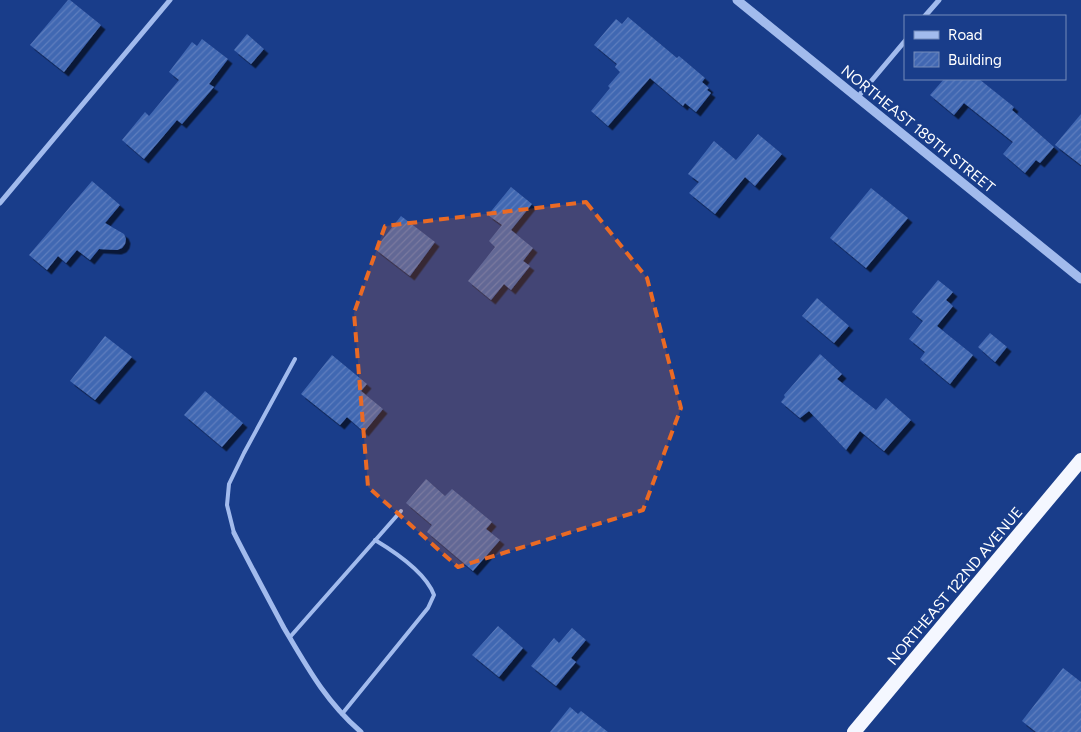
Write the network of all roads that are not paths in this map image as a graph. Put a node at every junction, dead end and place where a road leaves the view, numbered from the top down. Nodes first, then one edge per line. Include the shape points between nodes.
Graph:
1 (170, 0) edge
2 (737, 0) edge
3 (939, 0) edge
4 (927, 15) edge
5 (904, 42) edge
6 (857, 98) junction
7 (0, 203) edge
8 (1081, 279) edge
9 (295, 359) dead end
10 (1081, 460) edge
11 (1076, 471) edge
12 (401, 511) dead end
13 (234, 533) joint
14 (375, 540) junction
15 (290, 637) junction
16 (342, 714) junction
17 (361, 732) edge
18 (854, 732) edge

1 - 7 street
2 - 6 street, NORTHEAST 189TH STREET
3 - 4 street
5 - 6 street
6 - 8 street, NORTHEAST 189TH STREET
9 - 13 lane via 229,484 227,505
10 - 11 highway, NORTHEAST 122ND AVENUE
11 - 18 highway, NORTHEAST 122ND AVENUE
12 - 14 lane
13 - 15 street
14 - 15 lane
14 - 16 lane via 394,552 430,585 434,595 428,608
15 - 16 street via 328,699
16 - 17 street

